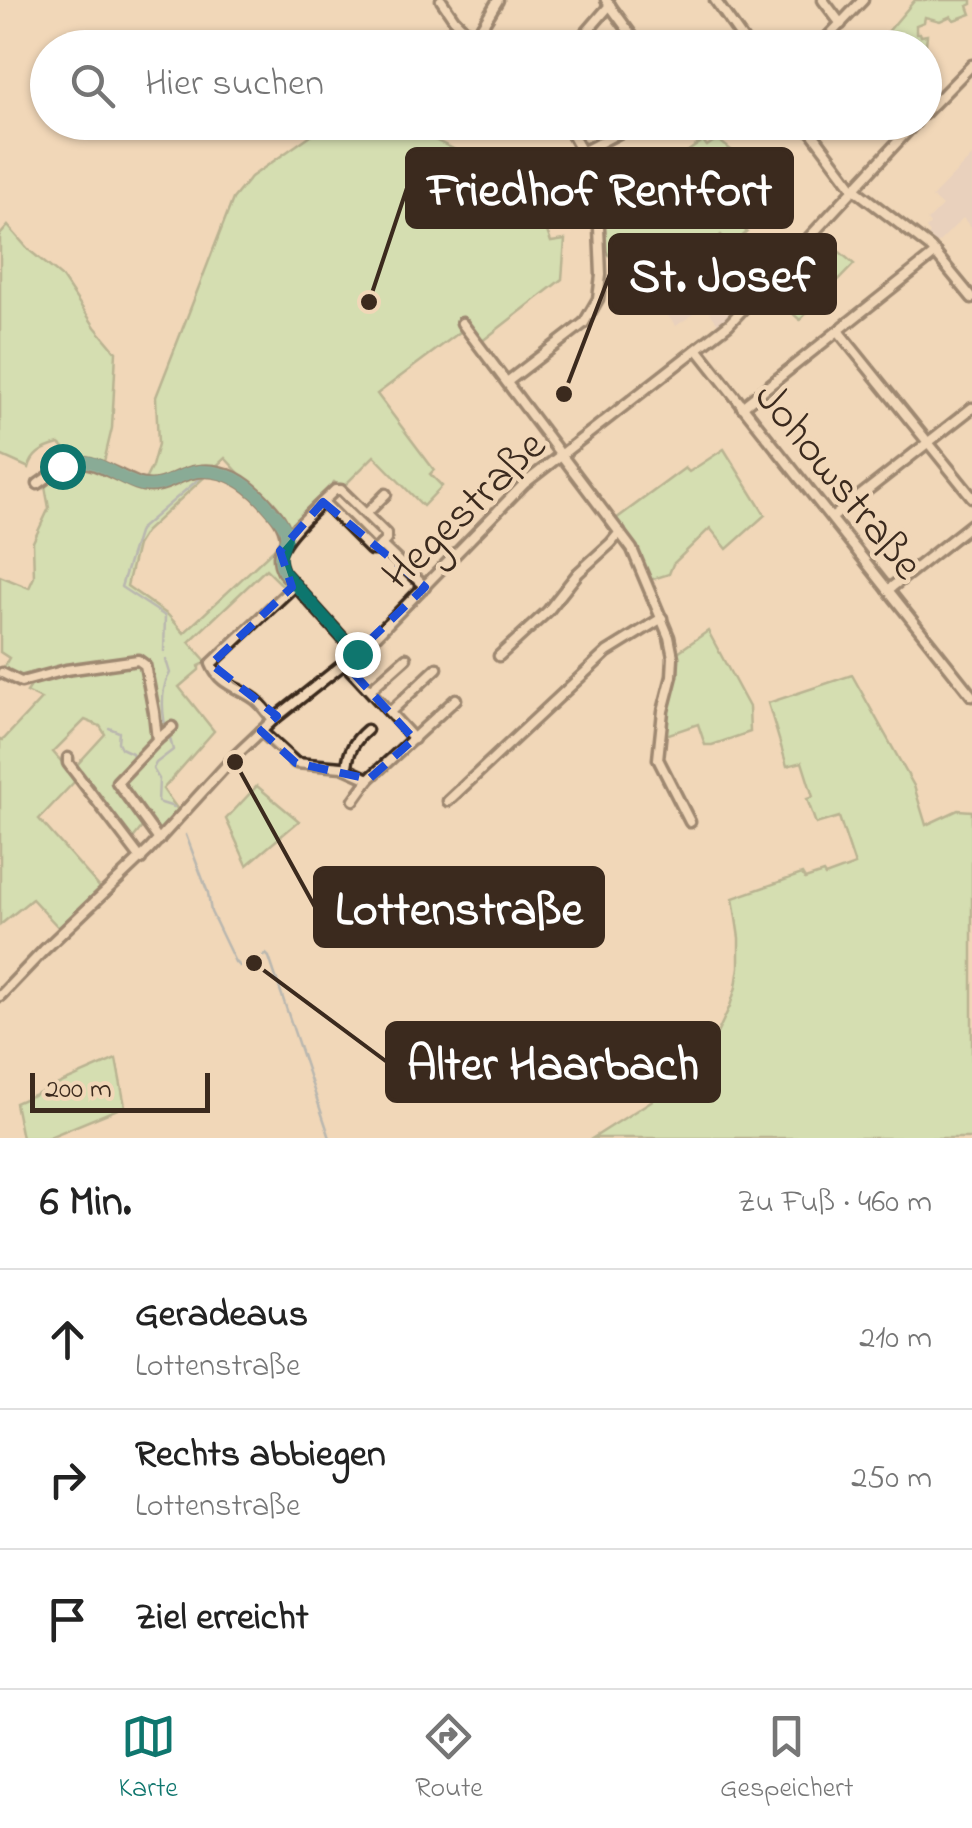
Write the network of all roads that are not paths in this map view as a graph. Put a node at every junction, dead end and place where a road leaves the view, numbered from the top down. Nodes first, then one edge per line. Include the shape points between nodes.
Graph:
1 (441, 0) edge
2 (498, 0) edge
3 (714, 0) edge
4 (823, 0) edge
5 (862, 0) edge
6 (608, 3) edge
7 (841, 24) junction
8 (463, 30) edge
9 (480, 30) edge
10 (587, 30) edge
11 (627, 30) edge
12 (736, 30) edge
13 (835, 30) edge
14 (972, 65) edge
15 (942, 96) edge
16 (575, 140) edge
17 (605, 140) edge
18 (817, 140) edge
19 (899, 140) edge
20 (582, 152) junction
21 (503, 183) dead end
22 (854, 189) junction
23 (936, 253) junction
24 (972, 298) edge
25 (462, 324) dead end
26 (839, 332) junction
27 (698, 350) junction
28 (506, 382) junction
29 (742, 407) junction
30 (972, 408) edge
31 (929, 442) junction
32 (561, 455) junction
33 (38, 484) dead end
34 (386, 494) dead end
35 (972, 497) edge
36 (322, 502) junction
37 (366, 514) junction
38 (833, 518) junction
39 (972, 524) edge
40 (620, 532) junction
41 (286, 542) junction
42 (381, 545) junction
43 (294, 585) junction
44 (424, 588) junction
45 (888, 590) junction
46 (662, 618) junction
47 (357, 654) junction
48 (499, 656) dead end
49 (406, 658) dead end
50 (344, 664) junction
51 (437, 668) dead end
52 (2, 673) edge
53 (370, 690) junction
54 (972, 696) edge
55 (456, 699) dead end
56 (390, 712) junction
57 (273, 720) junction
58 (172, 727) dead end
59 (368, 730) dead end
60 (261, 731) junction
61 (414, 739) junction
62 (157, 740) junction
63 (68, 758) dead end
64 (344, 768) junction
65 (369, 779) junction
66 (354, 800) dead end
67 (448, 801) dead end
68 (690, 822) dead end
69 (160, 840) junction
70 (141, 859) junction
71 (0, 996) edge

1 - 8 street
2 - 9 street
3 - 12 street
4 - 7 street
5 - 7 street
6 - 10 street
6 - 11 street
7 - 13 street
14 - 15 street
16 - 20 street
17 - 20 street
18 - 22 street
19 - 22 street, Hegestraße
20 - 21 street
20 - 28 street via 598,204 598,300 584,323
22 - 23 street
22 - 27 street, Hegestraße
23 - 24 street
23 - 26 street
25 - 28 street
26 - 29 street
26 - 31 street
27 - 29 street, Johowstraße
27 - 32 street, Hegestraße
28 - 32 street
29 - 38 street, Johowstraße
30 - 31 street
31 - 35 street
31 - 38 street
32 - 40 street
32 - 44 street, Hegestraße
33 - 41 street via 80,460 142,486 201,471 228,475 268,506 283,524
34 - 37 street
36 - 37 street via 341,490
36 - 41 street
36 - 42 street via 371,550
37 - 42 street via 386,534
38 - 45 street, Johowstraße
39 - 45 street
40 - 46 street
40 - 48 street
41 - 43 street via 280,563
42 - 44 street
43 - 47 street
43 - 57 street via 211,664
44 - 47 street, Hegestraße
45 - 54 street, Johowstraße
46 - 67 street via 607,652
46 - 68 street via 673,657 658,759
47 - 50 street, Hegestraße
49 - 53 street
50 - 53 street
50 - 57 street, Hegestraße
51 - 56 street
52 - 62 street via 21,682 138,660 145,666
53 - 56 street
55 - 61 street
56 - 61 street
57 - 60 street, Hegestraße
58 - 62 street
59 - 64 street
60 - 64 street via 296,762
60 - 69 street, Hegestraße
61 - 65 street
62 - 69 street via 117,782
63 - 70 street
64 - 65 street
65 - 66 street
69 - 70 street, Hegestraße
70 - 71 street, Hegestraße

